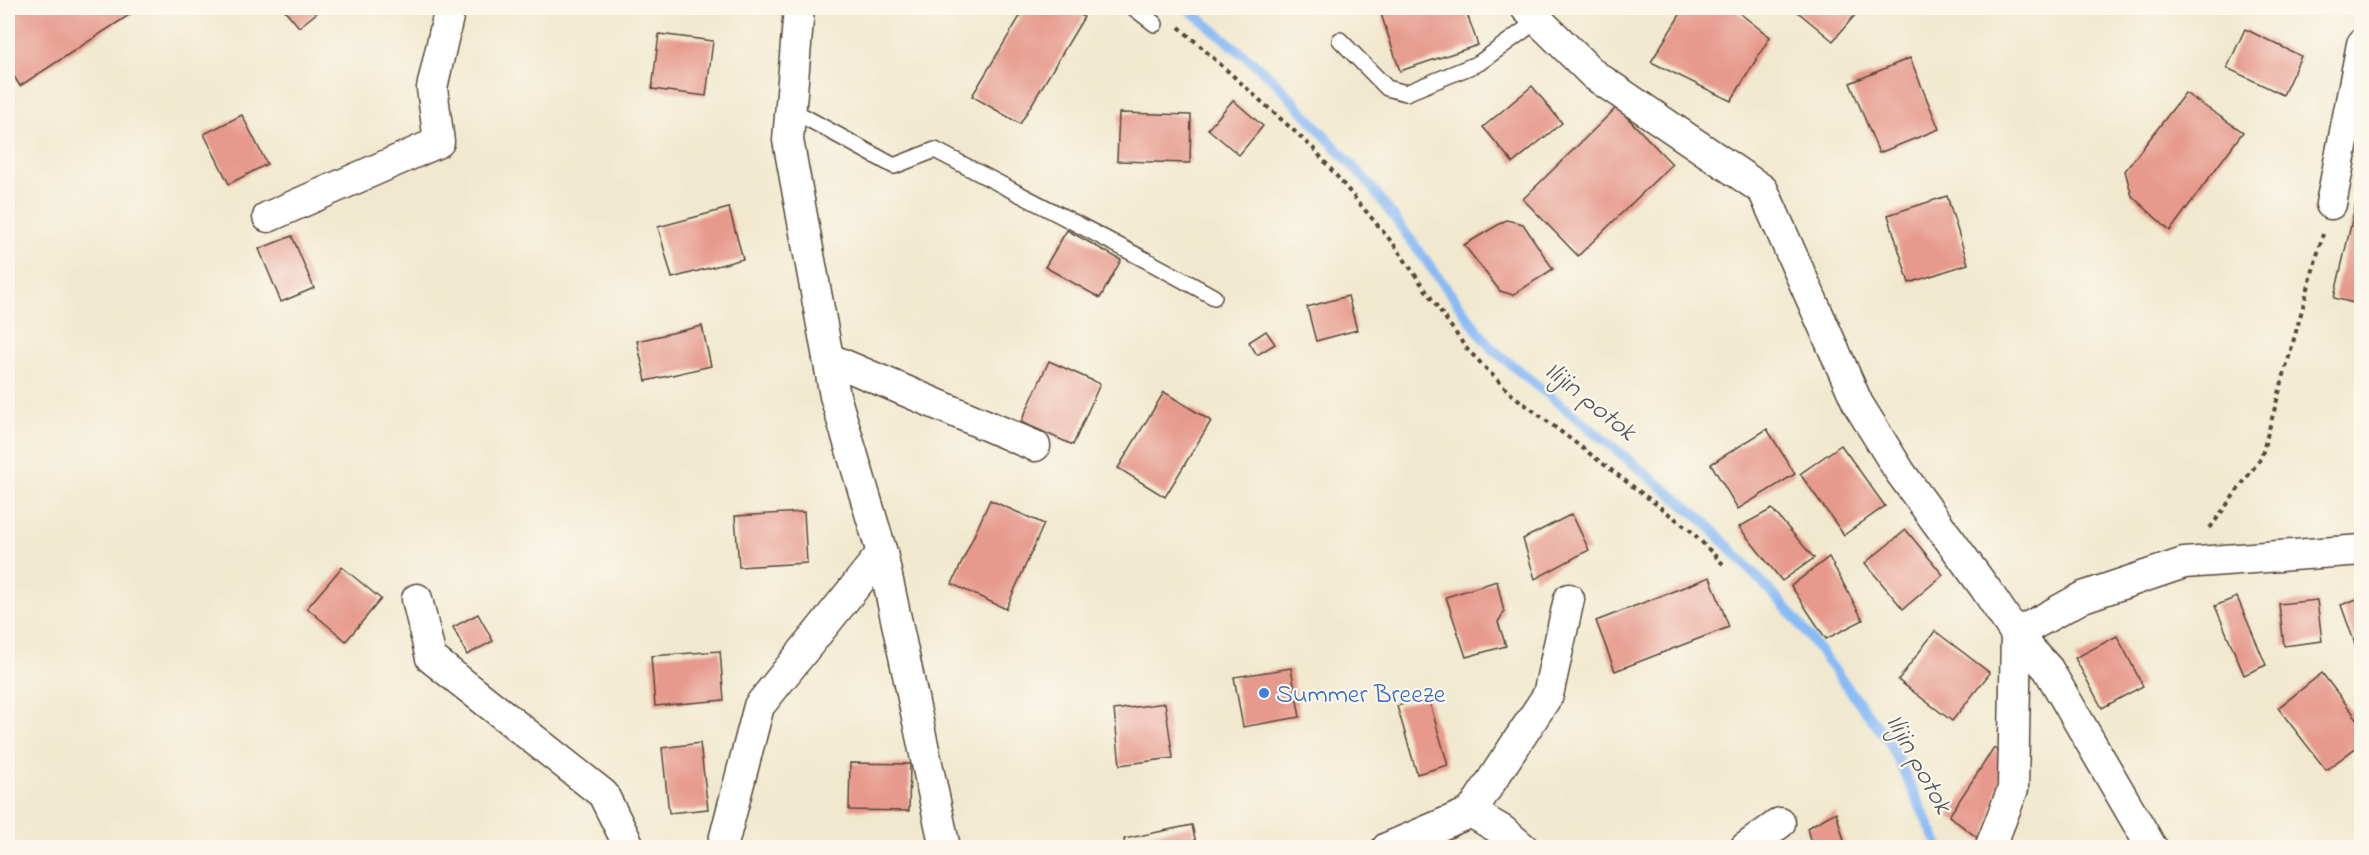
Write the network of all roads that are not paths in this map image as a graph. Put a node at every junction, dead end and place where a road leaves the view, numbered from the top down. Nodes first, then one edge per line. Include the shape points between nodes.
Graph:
1 (450, 8) edge
2 (799, 8) edge
3 (1134, 8) edge
4 (1532, 14) edge
5 (1155, 24) road end
6 (1340, 40) dead end
7 (2361, 44) edge
8 (790, 109) junction
9 (2331, 204) road end
10 (268, 217) dead end
11 (1214, 297) dead end
12 (828, 358) junction
13 (1035, 446) dead end
14 (2361, 550) edge
15 (882, 553) junction
16 (417, 599) dead end
17 (1569, 599) dead end
18 (2016, 634) junction
19 (1471, 812) junction
20 (1780, 824) dead end
21 (630, 848) edge
22 (722, 848) edge
23 (945, 848) edge
24 (1387, 848) edge
25 (1523, 848) edge
26 (1745, 848) edge
27 (1990, 848) edge
28 (2152, 848) edge

1 - 10 street via 432,88 440,142
2 - 8 street
3 - 5 lane
4 - 6 lane via 1479,63 1406,93 1387,88
4 - 18 street via 1594,75 1763,190 1858,404 1900,472
7 - 9 street
8 - 11 lane via 894,166 935,150
8 - 12 street via 788,140
12 - 13 street
12 - 15 street via 835,396
14 - 18 street via 2184,563 2083,597
15 - 22 street via 759,706
15 - 23 street
16 - 21 street via 431,658 603,794
17 - 19 street via 1548,695
18 - 27 street via 2013,789
18 - 28 street via 2048,669
19 - 24 street
19 - 25 street
20 - 26 street

